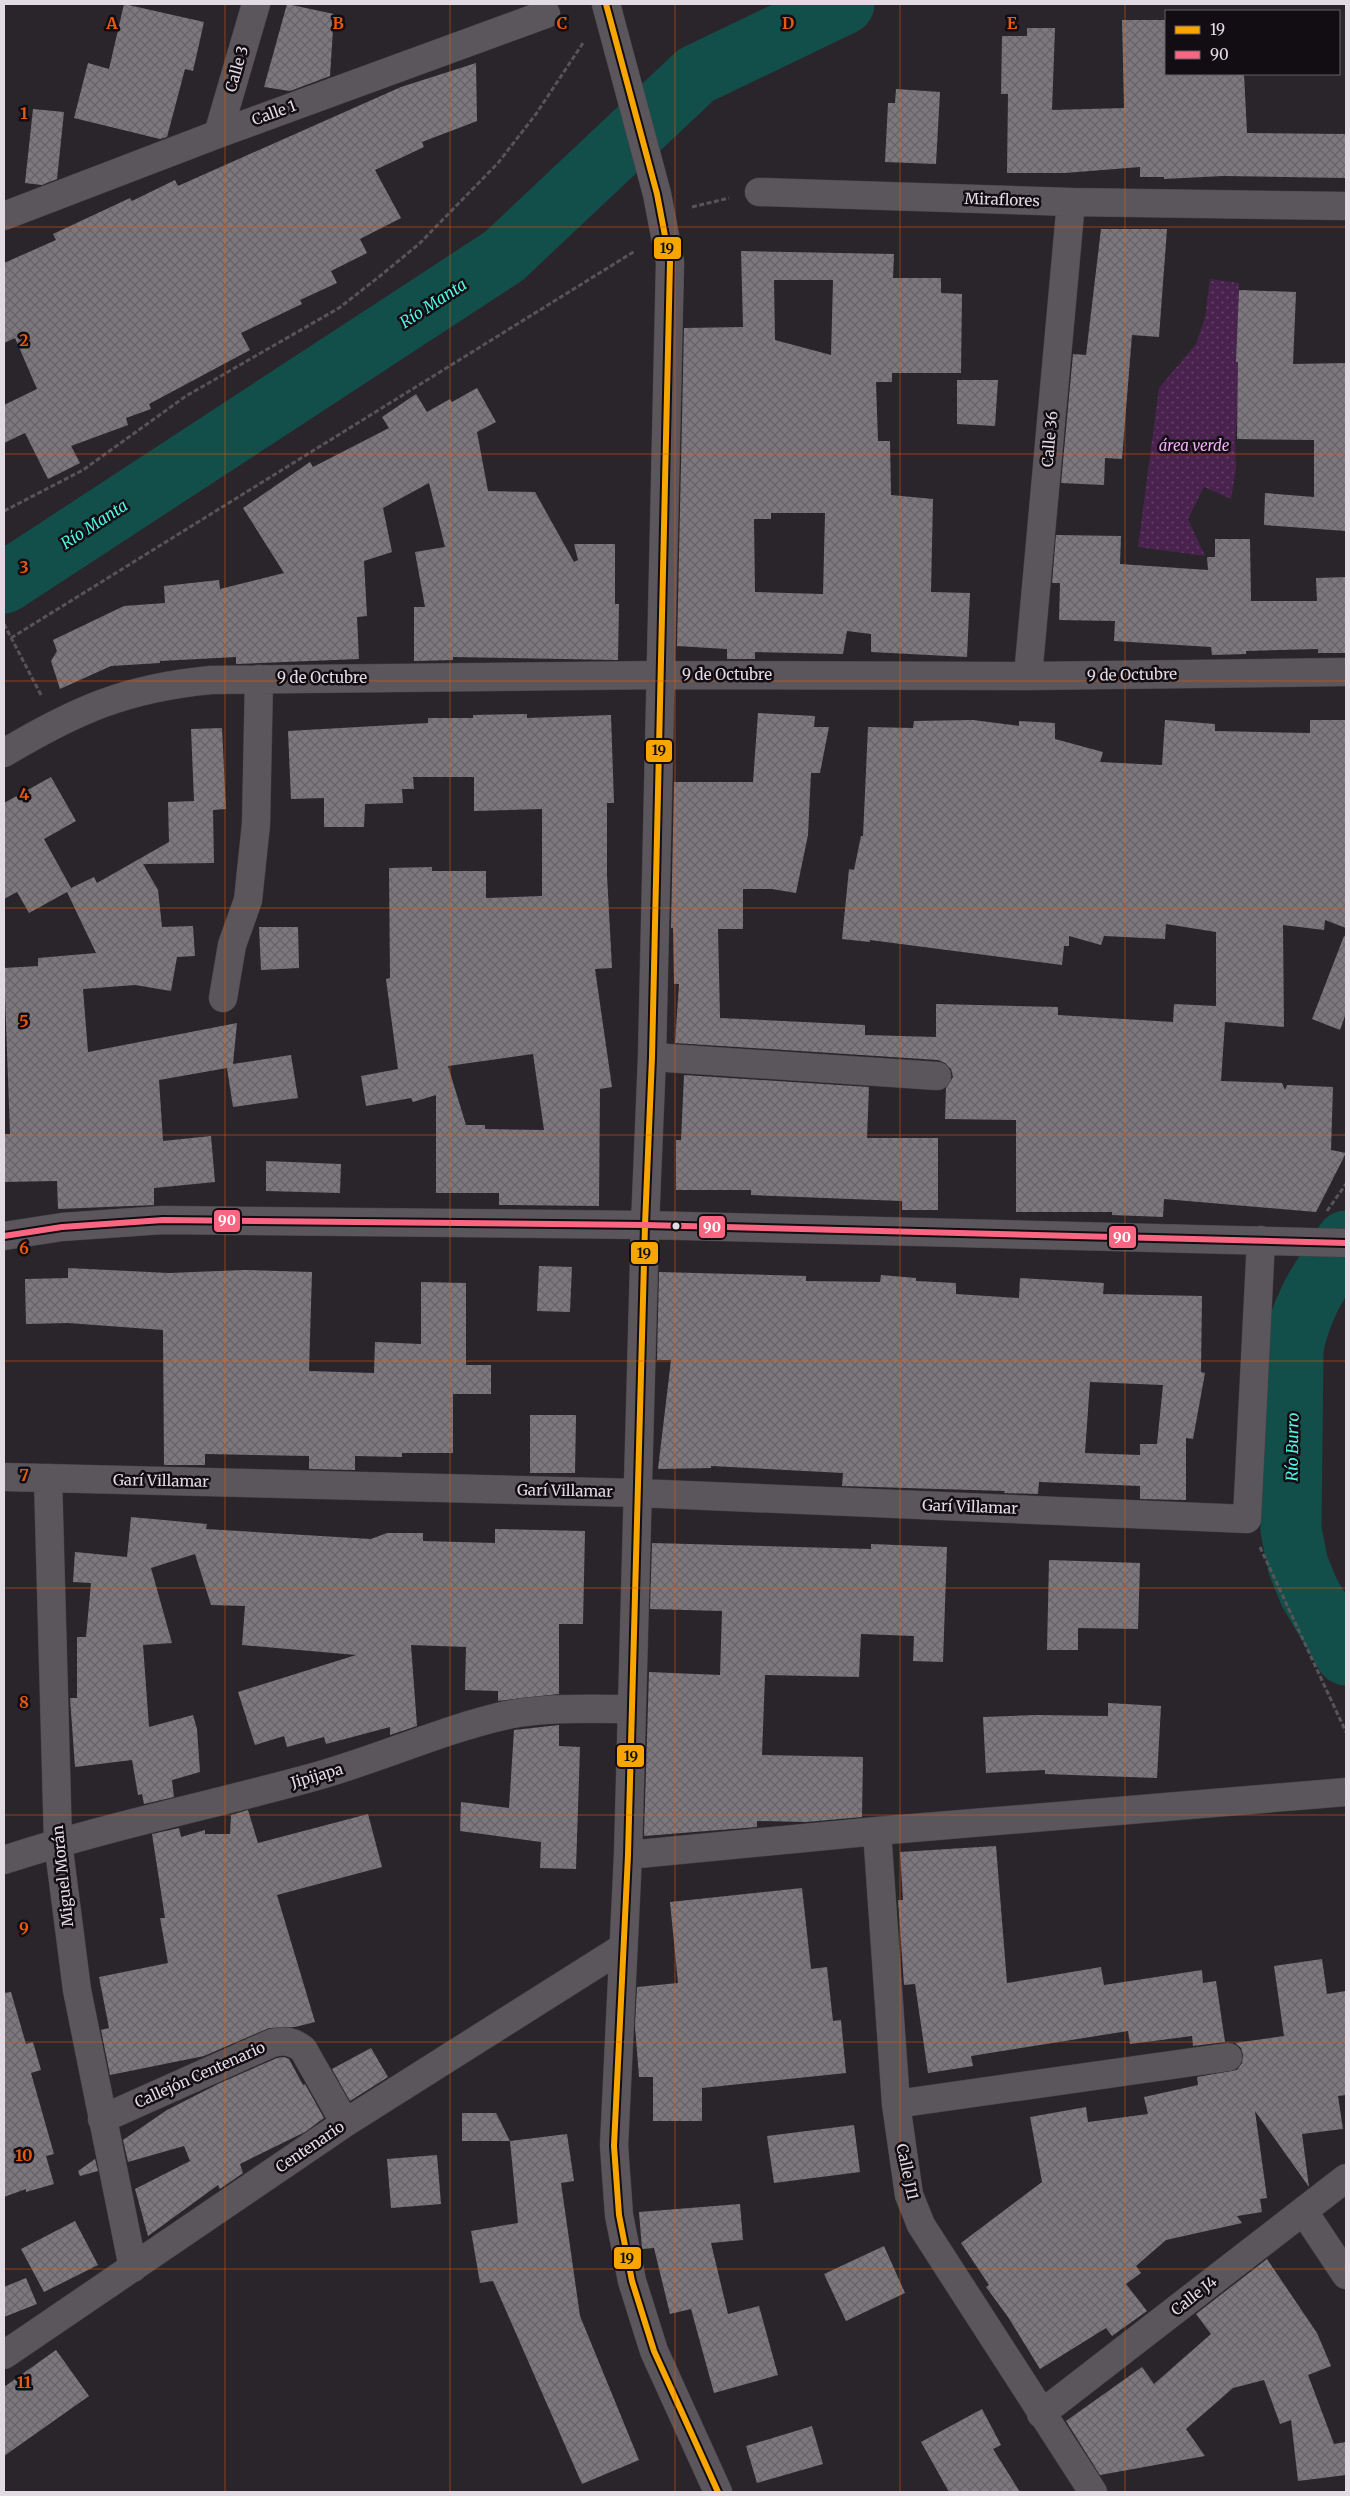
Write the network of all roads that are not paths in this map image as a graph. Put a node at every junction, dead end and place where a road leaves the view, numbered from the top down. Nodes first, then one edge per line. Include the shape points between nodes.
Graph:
1 (256, 4) edge
2 (546, 14) dead end
3 (608, 14) edge
4 (218, 134) junction
5 (759, 192) road end
6 (1072, 202) junction
7 (1346, 206) edge
8 (4, 216) edge
9 (1346, 672) edge
10 (661, 675) junction
11 (1028, 676) junction
12 (259, 679) junction
13 (4, 753) edge
14 (223, 998) dead end
15 (652, 1057) junction
16 (937, 1076) dead end
17 (645, 1225) junction
18 (4, 1236) edge
19 (1261, 1240) junction
20 (1346, 1243) edge
21 (4, 1477) edge
22 (48, 1478) junction
23 (638, 1493) junction
24 (632, 1709) junction
25 (1346, 1792) edge
26 (877, 1831) junction
27 (58, 1842) junction
28 (628, 1855) junction
29 (4, 1860) edge
30 (622, 1948) junction
31 (1228, 2057) dead end
32 (896, 2104) junction
33 (102, 2119) junction
34 (345, 2123) junction
35 (1346, 2178) edge
36 (1304, 2212) junction
37 (133, 2268) junction
38 (1346, 2275) edge
39 (4, 2355) edge
40 (1040, 2414) junction
41 (718, 2492) edge
42 (1092, 2492) edge

1 - 4 street, Calle 3
2 - 4 street, Calle 1
3 - 10 street via 661,213 670,262
4 - 8 street, Calle 1
5 - 6 street, Miraflores
6 - 7 street, Miraflores
6 - 11 street, Calle 36
9 - 11 street, 9 de Octubre
10 - 11 street, 9 de Octubre
10 - 12 street, 9 de Octubre
10 - 15 street
12 - 13 street, 9 de Octubre via 211,680 124,695 55,723
12 - 14 street via 256,824 248,900 232,945
15 - 16 street
15 - 17 street
17 - 18 street via 163,1220
17 - 19 street
17 - 23 street
19 - 20 street
19 - 23 street, Garí Villamar via 1247,1519
21 - 22 street, Garí Villamar
22 - 23 street, Garí Villamar
22 - 27 street, Miguel Morán
23 - 24 street
24 - 27 street, Jipijapa via 541,1710 508,1715 310,1778
24 - 28 street
25 - 26 street
26 - 28 street
26 - 32 street, Calle J11
27 - 29 street, Jipijapa
27 - 33 street, Miguel Morán via 77,1990
28 - 30 street
30 - 34 street, Centenario
30 - 41 street via 614,2146 619,2215 632,2281 654,2350
31 - 32 street
32 - 40 street, Calle J11 via 909,2195 921,2225
33 - 34 street, Callejón Centenario via 284,2040 303,2049
33 - 37 street, Miguel Morán
34 - 37 street, Centenario
35 - 36 street, Calle J4
36 - 38 street
36 - 40 street, Calle J4
37 - 39 street, Centenario
40 - 42 street, Calle J11

